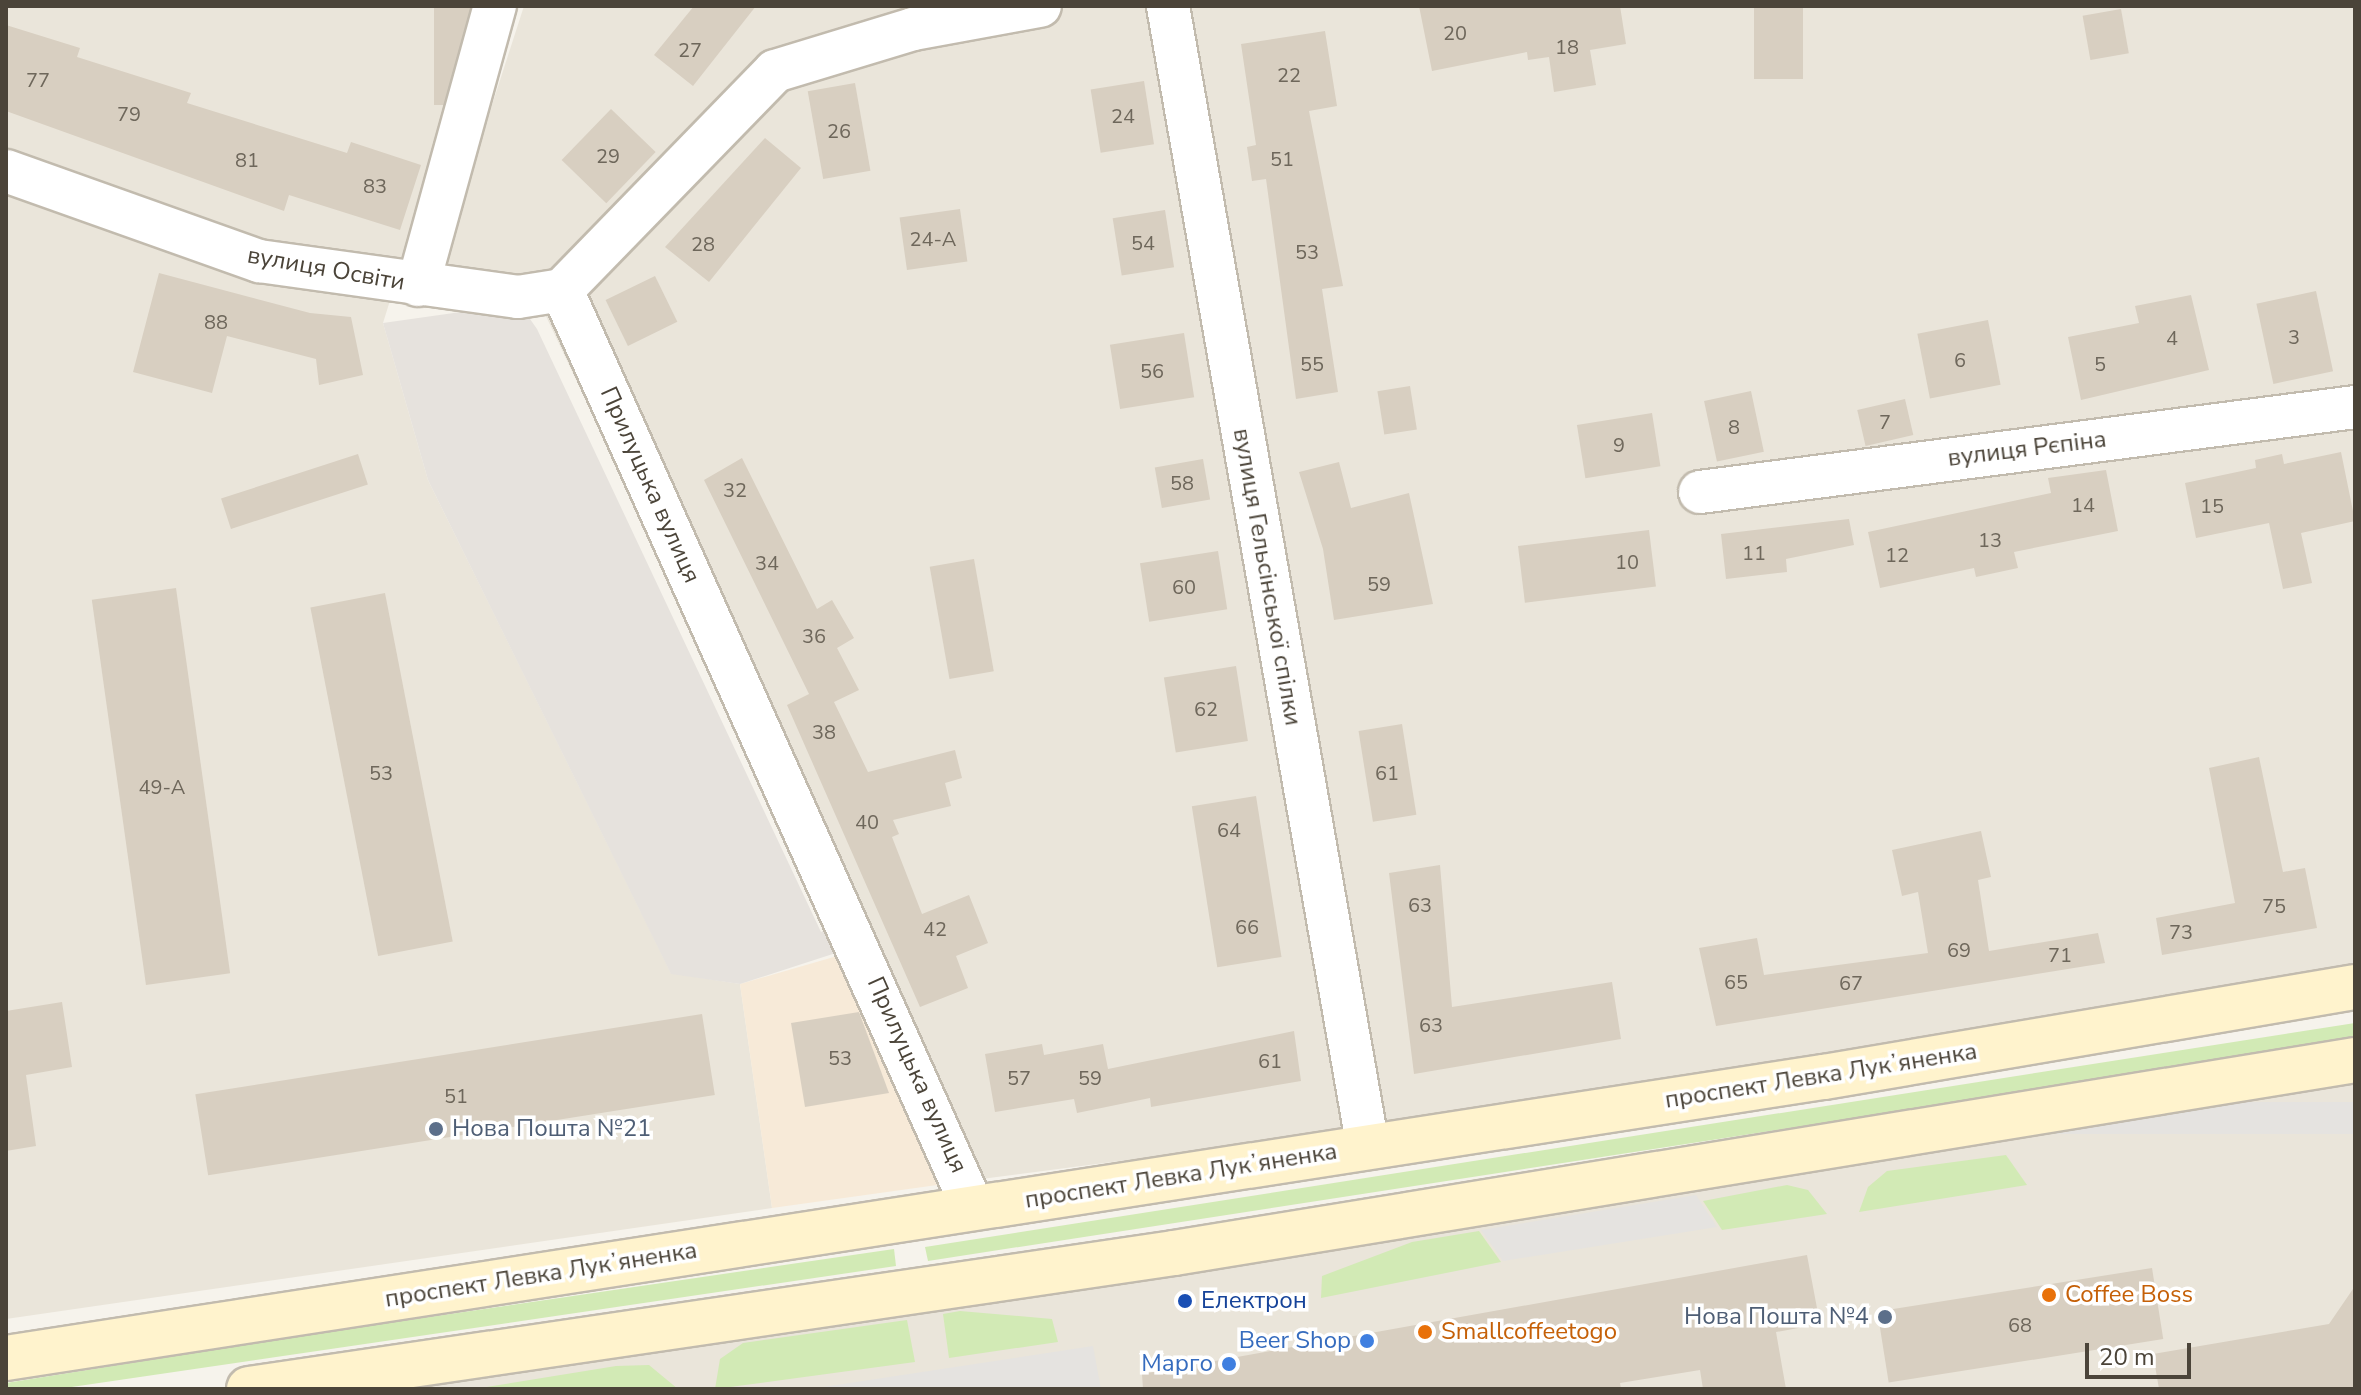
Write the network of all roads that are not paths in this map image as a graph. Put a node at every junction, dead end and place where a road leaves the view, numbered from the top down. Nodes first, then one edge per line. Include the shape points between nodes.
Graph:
1 (495, 6) edge
2 (1040, 6) edge
3 (1168, 6) edge
4 (6, 171) edge
5 (418, 285) junction
6 (562, 290) junction
7 (2355, 407) edge
8 (1700, 492) dead end
9 (2355, 987) edge
10 (2355, 1060) edge
11 (1368, 1147) junction
12 (973, 1208) junction
13 (6, 1358) edge
14 (249, 1389) edge

1 - 5 street
2 - 6 street via 913,29 775,71
3 - 11 street, вулиця Гельсінської спілки
4 - 5 street, вулиця Освіти via 259,261
5 - 6 street, вулиця Освіти via 518,297
6 - 12 street, Прилуцька вулиця
7 - 8 street, вулиця Рєпіна
9 - 11 main road, проспект Левка Лукʼяненка
10 - 14 main road via 1174,1253
11 - 12 main road, проспект Левка Лукʼяненка
12 - 13 main road, проспект Левка Лукʼяненка

